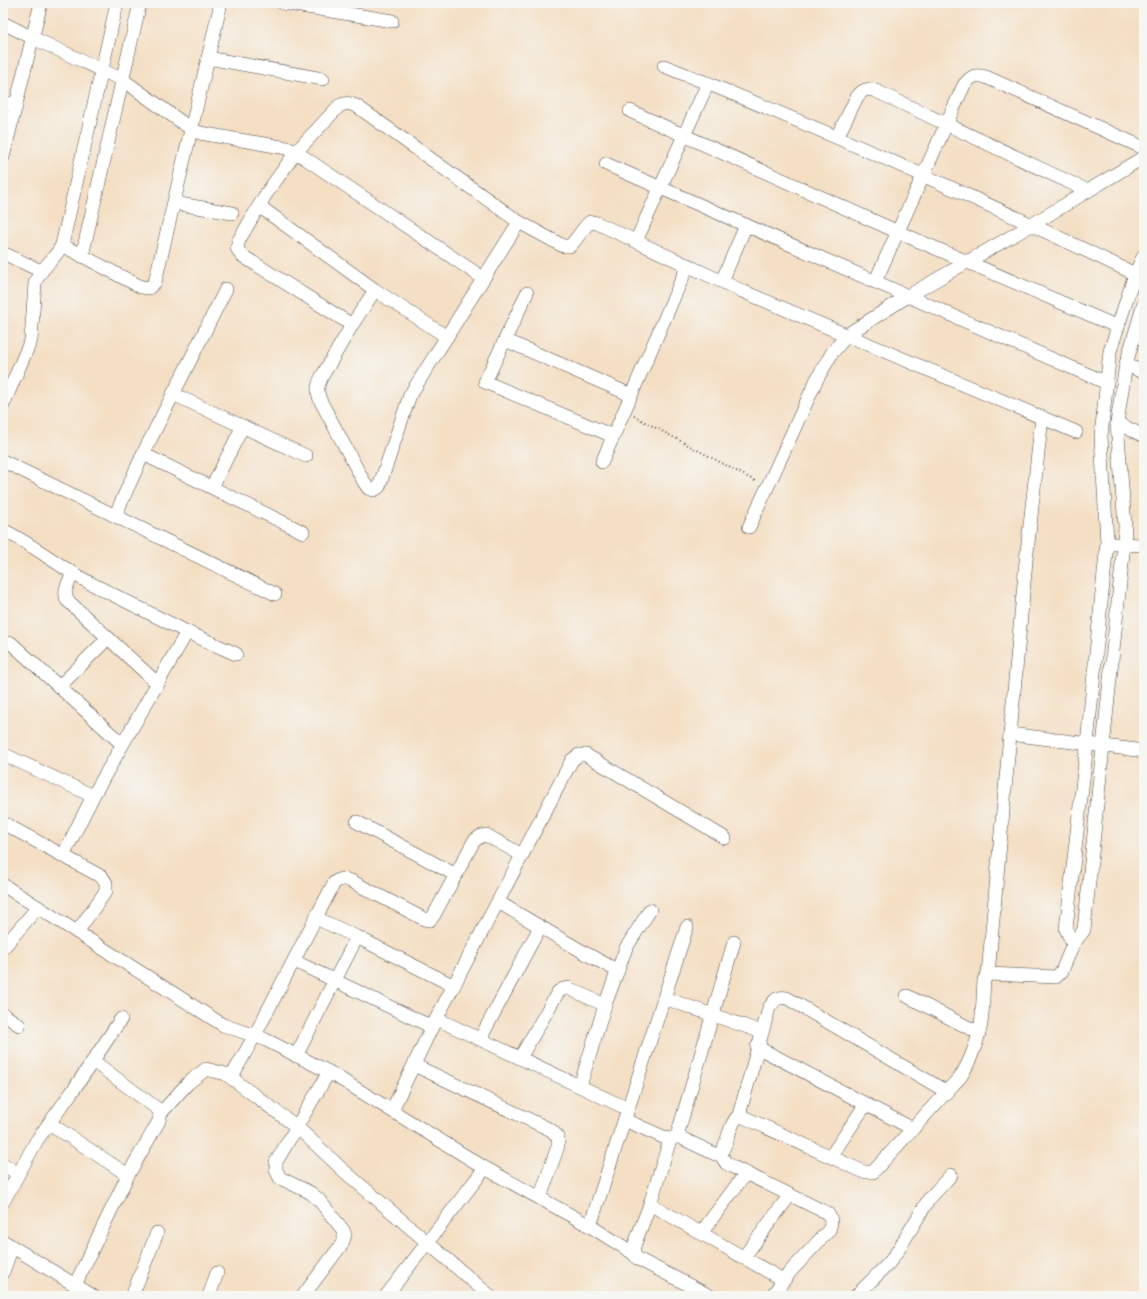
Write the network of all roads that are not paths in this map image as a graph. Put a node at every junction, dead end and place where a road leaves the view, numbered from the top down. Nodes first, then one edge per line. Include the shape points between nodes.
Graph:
1 (41, 3) edge
2 (117, 3) edge
3 (140, 3) edge
4 (221, 3) edge
5 (283, 3) edge
6 (392, 21) dead end
7 (3, 23) edge
8 (33, 38) junction
9 (208, 58) junction
10 (664, 66) dead end
11 (102, 70) junction
12 (323, 79) dead end
13 (123, 80) junction
14 (708, 83) junction
15 (3, 101) edge
16 (16, 107) junction
17 (630, 111) dead end
18 (946, 124) junction
19 (191, 129) junction
20 (684, 135) junction
21 (837, 137) junction
22 (1144, 148) edge
23 (296, 152) junction
24 (3, 156) edge
25 (1144, 158) edge
26 (606, 164) dead end
27 (924, 175) junction
28 (660, 188) junction
29 (1088, 191) junction
30 (174, 203) junction
31 (259, 206) junction
32 (232, 213) dead end
33 (519, 222) junction
34 (1033, 224) junction
35 (746, 225) junction
36 (898, 232) junction
37 (636, 241) junction
38 (62, 245) junction
39 (3, 253) edge
40 (1144, 255) edge
41 (82, 256) junction
42 (966, 263) junction
43 (688, 265) junction
44 (41, 271) junction
45 (1135, 274) junction
46 (483, 278) junction
47 (722, 281) junction
48 (875, 282) junction
49 (226, 289) dead end
50 (376, 290) junction
51 (527, 293) dead end
52 (908, 296) junction
53 (1143, 307) edge
54 (352, 325) junction
55 (1118, 328) junction
56 (848, 334) junction
57 (447, 337) junction
58 (505, 340) junction
59 (1126, 364) junction
60 (1144, 374) edge
61 (1107, 383) junction
62 (7, 388) edge
63 (173, 394) junction
64 (631, 395) junction
65 (3, 405) edge
66 (1042, 417) junction
67 (1118, 423) junction
68 (243, 426) junction
69 (1076, 432) dead end
70 (613, 436) junction
71 (1144, 436) edge
72 (143, 454) junction
73 (306, 456) dead end
74 (3, 461) edge
75 (602, 462) dead end
76 (212, 487) junction
77 (115, 516) junction
78 (749, 527) dead end
79 (3, 530) edge
80 (303, 532) dead end
81 (1107, 543) junction
82 (1124, 544) junction
83 (1144, 545) edge
84 (74, 574) junction
85 (275, 594) dead end
86 (187, 632) junction
87 (108, 638) junction
88 (12, 643) dead end
89 (236, 654) dead end
90 (158, 684) junction
91 (59, 687) junction
92 (1010, 734) junction
93 (122, 744) junction
94 (1087, 744) junction
95 (1104, 746) junction
96 (1144, 751) edge
97 (3, 754) edge
98 (93, 796) junction
99 (357, 822) dead end
100 (3, 823) edge
101 (725, 838) dead end
102 (522, 855) junction
103 (63, 856) junction
104 (456, 875) junction
105 (3, 885) edge
106 (498, 902) junction
107 (38, 908) junction
108 (650, 910) dead end
109 (316, 918) junction
110 (540, 927) junction
111 (687, 927) dead end
112 (77, 932) junction
113 (357, 937) junction
114 (734, 942) dead end
115 (1073, 944) junction
116 (3, 948) edge
117 (294, 961) junction
118 (618, 971) junction
119 (988, 974) junction
120 (335, 980) junction
121 (454, 986) junction
122 (908, 996) dead end
123 (664, 998) junction
124 (606, 1005) junction
125 (3, 1014) edge
126 (712, 1014) junction
127 (121, 1019) dead end
128 (434, 1023) junction
129 (19, 1025) dead end
130 (762, 1032) junction
131 (979, 1033) junction
132 (255, 1035) junction
133 (480, 1039) junction
134 (758, 1047) junction
135 (296, 1056) junction
136 (520, 1058) junction
137 (93, 1061) junction
138 (414, 1065) junction
139 (329, 1072) junction
140 (231, 1078) junction
141 (580, 1086) junction
142 (947, 1092) junction
143 (866, 1104) junction
144 (392, 1110) junction
145 (627, 1114) junction
146 (739, 1115) junction
147 (160, 1116) junction
148 (49, 1123) junction
149 (297, 1127) junction
150 (913, 1128) junction
151 (673, 1138) junction
152 (720, 1154) junction
153 (831, 1156) junction
154 (3, 1164) edge
155 (485, 1168) junction
156 (746, 1173) junction
157 (18, 1174) junction
158 (128, 1175) junction
159 (951, 1175) dead end
160 (790, 1195) junction
161 (540, 1198) junction
162 (3, 1202) edge
163 (650, 1204) junction
164 (590, 1226) junction
165 (157, 1233) dead end
166 (701, 1233) junction
167 (427, 1243) junction
168 (8, 1244) edge
169 (633, 1253) junction
170 (743, 1258) junction
171 (3, 1272) edge
172 (217, 1273) dead end
173 (782, 1280) junction
174 (75, 1285) junction
175 (93, 1296) edge
176 (132, 1296) edge
177 (209, 1296) edge
178 (302, 1296) edge
179 (386, 1296) edge
180 (490, 1296) edge
181 (710, 1296) edge
182 (772, 1296) edge
183 (856, 1296) edge

1 - 8 street
2 - 11 street
3 - 13 street
4 - 9 street
5 - 6 street
7 - 8 street
8 - 11 street
8 - 16 street
9 - 12 street
9 - 19 street
10 - 14 street
11 - 13 street
11 - 38 street
13 - 19 street
13 - 41 street
14 - 20 street
14 - 21 street
15 - 16 street
16 - 24 street
17 - 20 street
18 - 21 street via 868,88 861,90
18 - 22 street via 964,85 971,77 978,75
18 - 27 street
18 - 29 street
19 - 23 street
19 - 30 street
20 - 28 street
20 - 36 street
21 - 27 street
23 - 31 street
23 - 33 street via 339,106 351,104
23 - 46 street
25 - 29 street
26 - 28 street
27 - 34 street
27 - 36 street
28 - 35 street
28 - 37 street
29 - 34 street
30 - 32 street
30 - 41 street via 155,282 149,288 141,287
31 - 50 street
31 - 54 street via 239,240 237,248 241,255
33 - 37 street via 563,246 570,246 590,222
33 - 46 street
34 - 42 street
34 - 45 street
35 - 47 street
35 - 48 street
36 - 42 street
36 - 48 street
37 - 43 street
38 - 41 street
38 - 44 street via 58,254
39 - 44 street
40 - 45 street
42 - 52 street
42 - 55 street
43 - 47 street
43 - 64 street
44 - 62 street via 34,283 31,340
45 - 55 street
46 - 57 street
47 - 56 street
48 - 52 street
49 - 63 street
50 - 54 street
50 - 57 street
51 - 58 street
52 - 56 street
52 - 61 street
53 - 59 street
54 - 57 street via 317,385 317,392 364,482 368,488 374,490 379,487 410,395
55 - 61 street via 1110,351
56 - 66 street
56 - 78 street via 832,353 817,380
58 - 64 street
58 - 70 street via 485,382
59 - 60 street
59 - 67 street
61 - 81 street via 1101,436
62 - 65 street
63 - 68 street
63 - 72 street
64 - 70 street
66 - 69 street
66 - 92 street
67 - 71 street
67 - 82 street
68 - 73 street
68 - 76 street
70 - 75 street
72 - 76 street
72 - 77 street
74 - 77 street
76 - 80 street
77 - 85 street
79 - 84 street via 24,540
81 - 82 street
81 - 94 street
82 - 83 street
82 - 95 street
84 - 86 street
84 - 87 street via 66,588 68,600
86 - 89 street
86 - 90 street
87 - 90 street
87 - 91 street
88 - 91 street
90 - 93 street
91 - 93 street
92 - 94 street
92 - 119 street
93 - 98 street
94 - 95 street
94 - 115 street via 1066,929
95 - 96 street
95 - 115 street via 1084,930
97 - 98 street
98 - 103 street
99 - 104 street
100 - 103 street
101 - 102 street via 586,755 579,755 572,760
102 - 104 street via 486,835 481,836 474,841
102 - 106 street
103 - 112 street via 102,877 106,883 106,891
104 - 109 street via 430,920 424,920 345,878 334,883
105 - 107 street
106 - 110 street
106 - 121 street
107 - 112 street
107 - 116 street
108 - 118 street via 626,948
109 - 113 street
109 - 117 street
110 - 118 street
110 - 133 street
111 - 123 street
112 - 132 street via 223,1025
113 - 120 street
113 - 121 street
114 - 126 street
115 - 119 street via 1062,971 1056,977
117 - 120 street
117 - 132 street
118 - 124 street
119 - 131 street via 984,980
120 - 128 street
120 - 135 street
121 - 128 street
122 - 131 street
123 - 126 street
123 - 145 street
124 - 136 street via 563,988 558,992
124 - 141 street
125 - 129 street
126 - 130 street
126 - 151 street
127 - 137 street
128 - 133 street
128 - 138 street
130 - 134 street
130 - 142 street via 769,1008 774,1001 781,997 787,998
131 - 142 street via 966,1068
132 - 135 street
132 - 140 street
133 - 136 street
134 - 143 street
134 - 146 street
135 - 139 street
136 - 141 street
137 - 147 street via 159,1110
137 - 148 street
138 - 144 street
138 - 161 street via 551,1130 558,1137 558,1146
139 - 144 street
139 - 149 street
140 - 147 street via 226,1074 206,1069 188,1083
140 - 149 street
141 - 145 street
142 - 150 street
143 - 150 street
143 - 153 street
144 - 155 street
145 - 151 street
145 - 164 street
146 - 152 street via 734,1120
146 - 153 street
147 - 158 street
148 - 157 street
148 - 158 street
149 - 167 street
149 - 178 street via 276,1162 276,1170 280,1178 311,1193 319,1200 345,1236 342,1244
150 - 153 street via 873,1172 864,1172
151 - 152 street
151 - 163 street
152 - 156 street via 726,1163
154 - 157 street
155 - 161 street
155 - 167 street
156 - 160 street
156 - 166 street
157 - 162 street
158 - 174 street
159 - 183 street via 929,1198 898,1252
160 - 170 street
160 - 173 street via 827,1213 832,1223 829,1230
161 - 164 street
163 - 166 street
163 - 169 street
164 - 169 street
165 - 176 street
166 - 170 street
167 - 179 street
167 - 180 street
168 - 171 street
168 - 174 street
169 - 181 street via 638,1259
170 - 173 street
172 - 177 street
173 - 182 street
174 - 175 street

